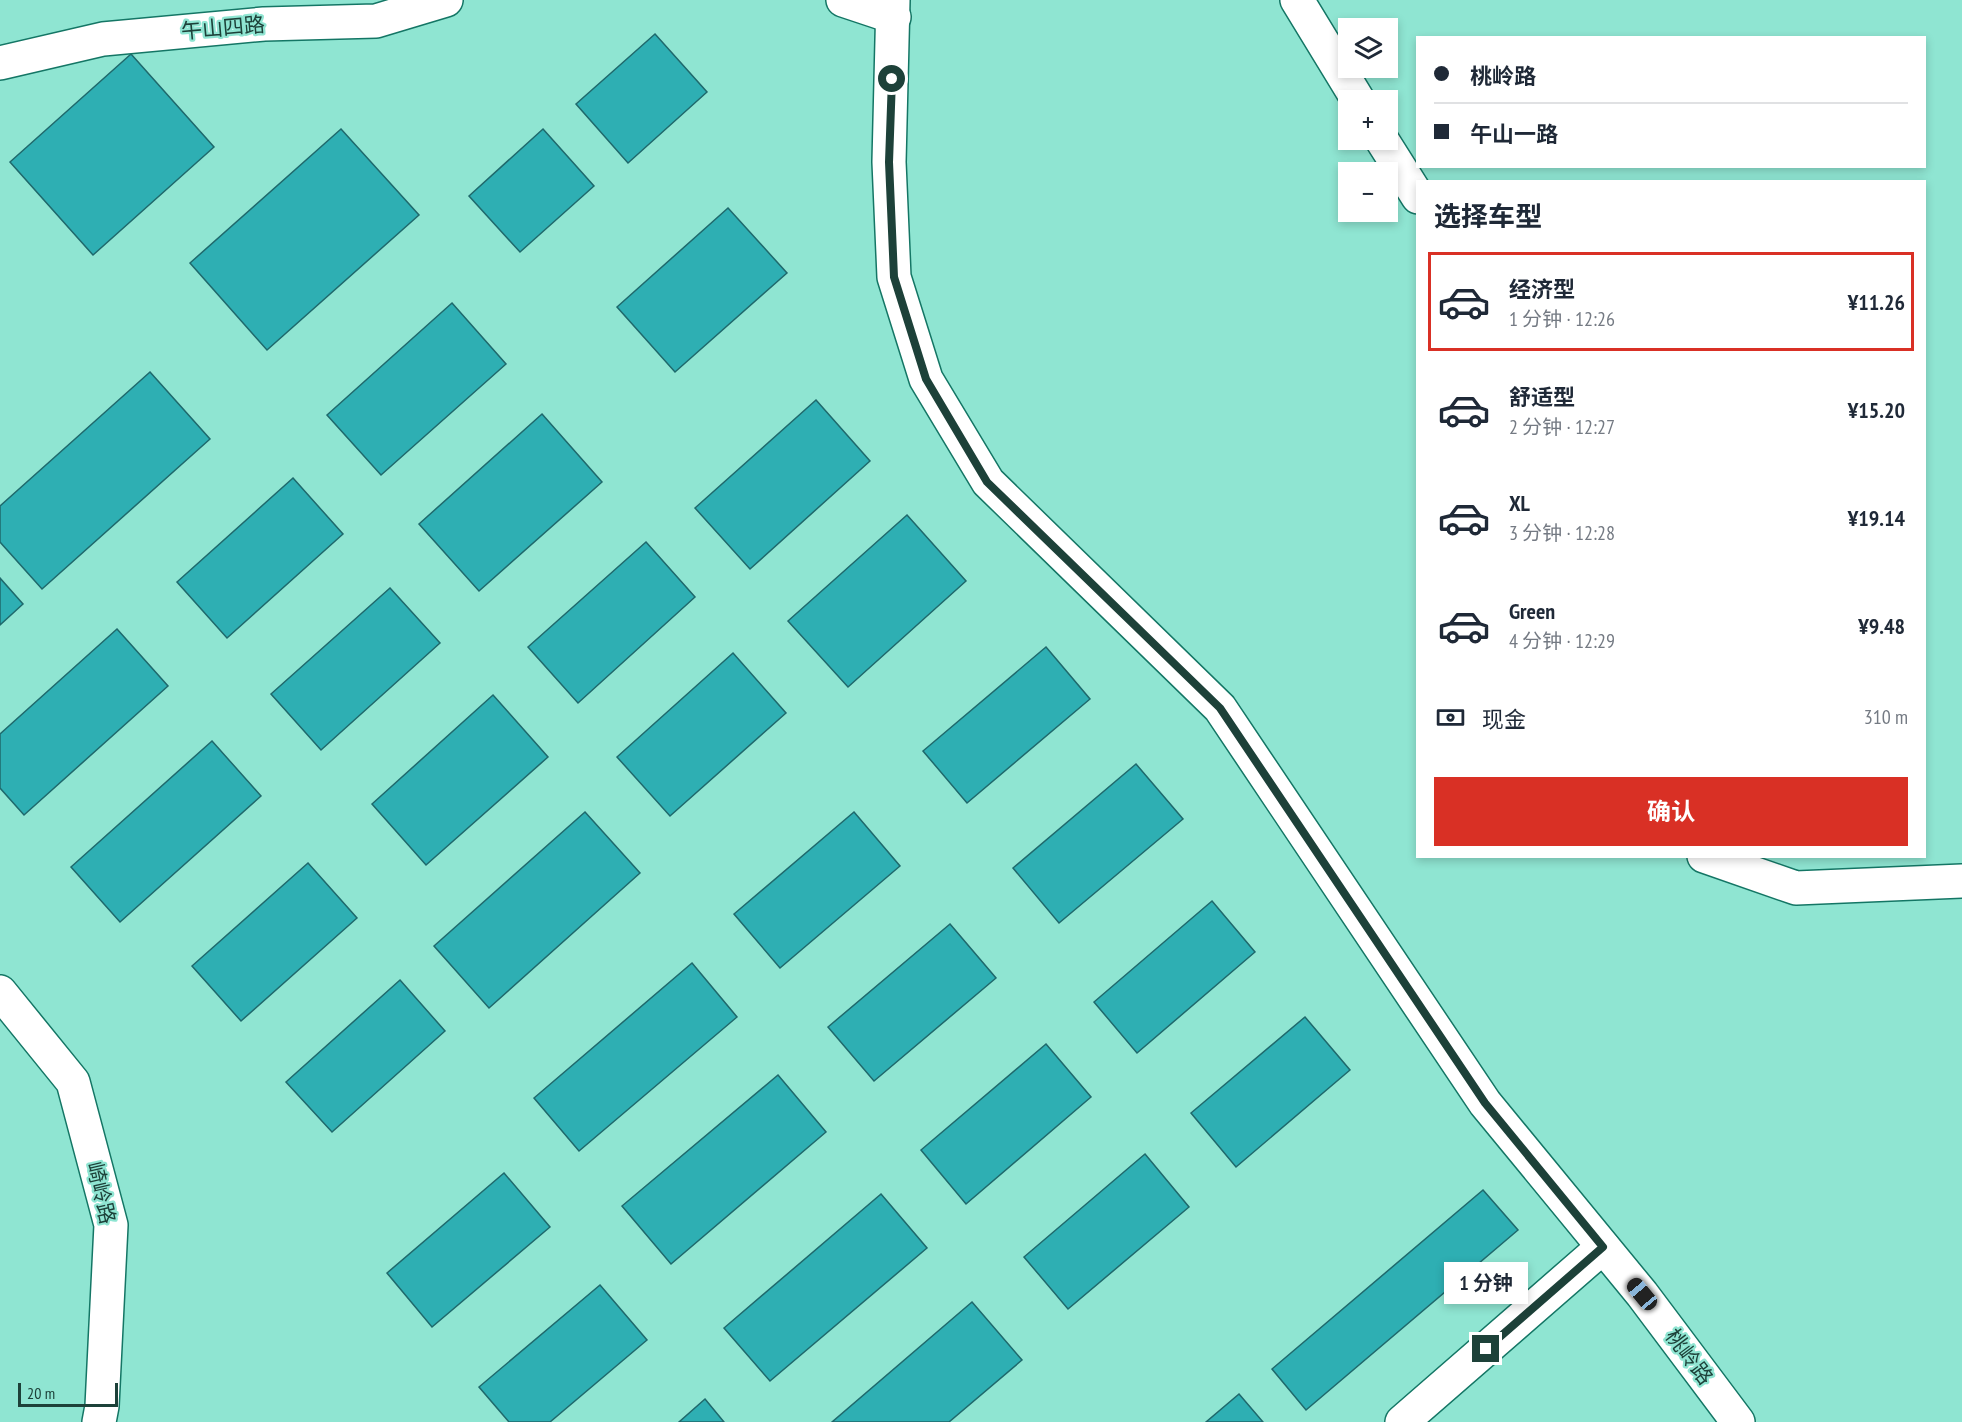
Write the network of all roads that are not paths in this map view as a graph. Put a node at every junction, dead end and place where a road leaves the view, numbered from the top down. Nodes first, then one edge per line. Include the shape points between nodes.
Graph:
1 (446, 0) edge
2 (843, 0) edge
3 (1297, 0) edge
4 (898, 6) edge
5 (0, 63) edge
6 (1352, 90) edge
7 (1388, 150) edge
8 (1416, 194) edge
9 (1710, 858) edge
10 (1962, 881) edge
11 (0, 992) edge
12 (1603, 1247) junction
13 (99, 1422) edge
14 (1402, 1422) edge
15 (1738, 1422) edge

1 - 5 street, 午山四路 via 376,21 264,24 103,39
2 - 4 street
3 - 6 street
4 - 12 street, 桃岭路 via 889,162 894,277 926,379 987,482 1220,708 1485,1103
7 - 8 street
9 - 10 street via 1797,888
11 - 13 street, 崎岭路 via 73,1082 111,1225
12 - 14 street
12 - 15 street, 桃岭路

